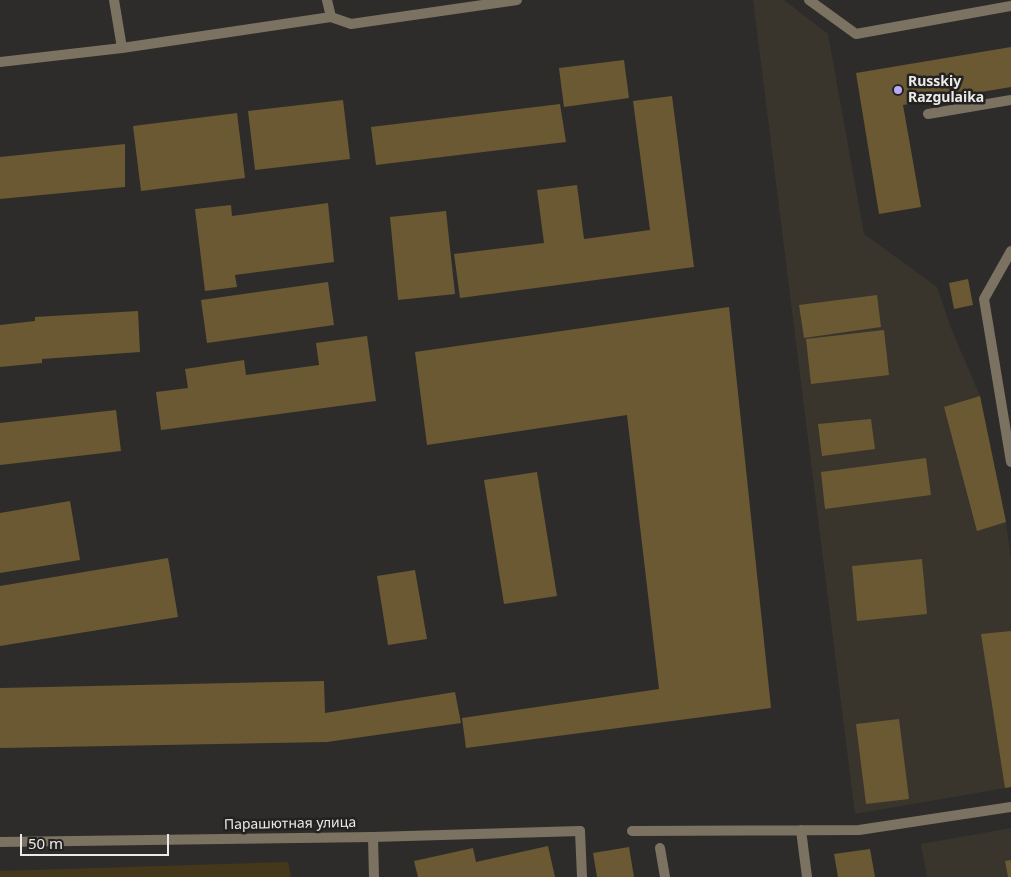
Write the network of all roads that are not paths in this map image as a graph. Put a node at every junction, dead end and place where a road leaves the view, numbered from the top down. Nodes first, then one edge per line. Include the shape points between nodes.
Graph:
1 (114, 0) edge
2 (327, 0) edge
3 (510, 0) edge
4 (809, 0) edge
5 (1011, 6) edge
6 (330, 17) junction
7 (122, 48) junction
8 (0, 62) edge
9 (1011, 100) edge
10 (928, 114) dead end
11 (1011, 251) edge
12 (1011, 462) edge
13 (1011, 807) edge
14 (801, 830) junction
15 (632, 831) dead end
16 (374, 837) junction
17 (0, 842) edge
18 (660, 848) dead end
19 (374, 877) edge
20 (582, 877) edge
21 (664, 877) edge
22 (808, 877) edge

1 - 7 street
2 - 6 street
3 - 6 street via 351,24
4 - 5 street via 856,34
6 - 7 street
7 - 8 street
9 - 10 street
11 - 12 street via 984,299
13 - 14 street via 859,830
14 - 15 street
14 - 22 street
16 - 17 street, Парашютная улица
16 - 19 street
16 - 20 street, Парашютная улица via 580,831
18 - 21 street

